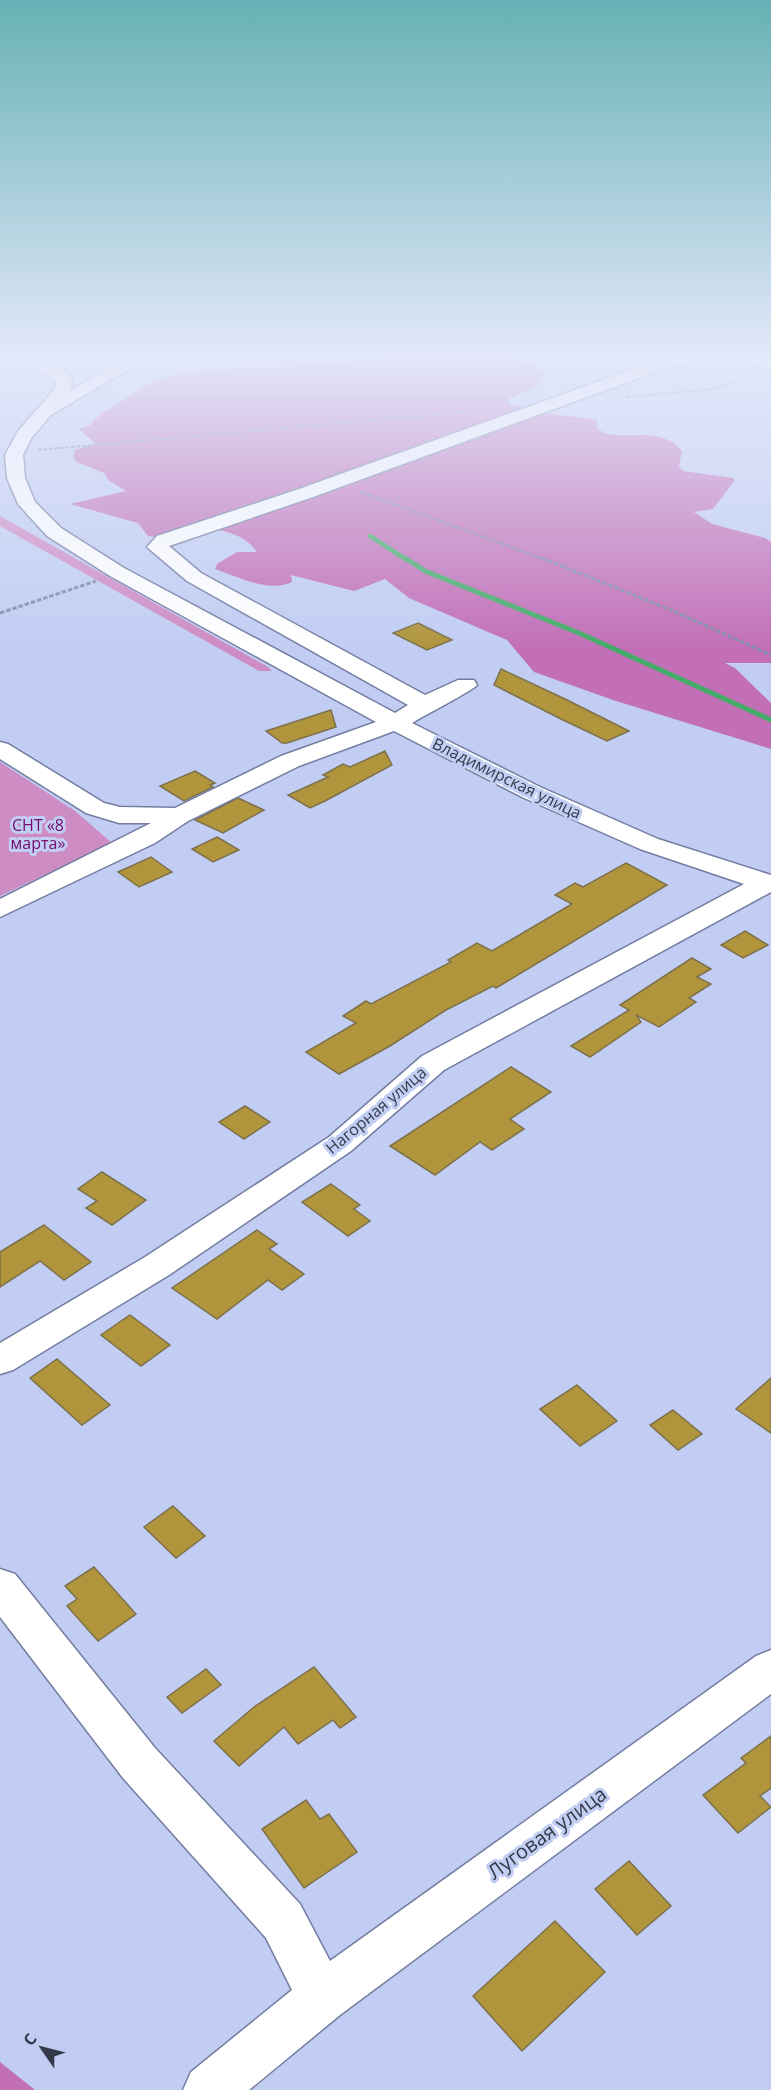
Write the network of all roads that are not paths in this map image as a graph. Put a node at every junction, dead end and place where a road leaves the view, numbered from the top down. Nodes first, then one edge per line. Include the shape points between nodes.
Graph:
1 (16, 453) edge
2 (419, 453) edge
3 (466, 685) dead end
4 (425, 705) junction
5 (395, 723) junction
6 (0, 749) edge
7 (179, 816) junction
8 (768, 884) edge
9 (0, 909) edge
10 (0, 1360) edge
11 (0, 1586) edge
12 (771, 1669) edge
13 (322, 1997) junction
14 (209, 2090) edge

1 - 5 street, Владимирская улица via 15,478 27,504 54,532 117,572
2 - 4 street via 164,540 157,547 194,577
3 - 4 street
4 - 5 street
5 - 7 street via 290,761
5 - 8 street, Владимирская улица via 531,792 649,844
6 - 7 street via 95,808 118,815
7 - 9 street via 146,838
8 - 10 street, Нагорная улица via 433,1063 340,1144 157,1266
11 - 13 street via 139,1763 283,1921
12 - 13 street, Луговая улица
13 - 14 street, Луговая улица

